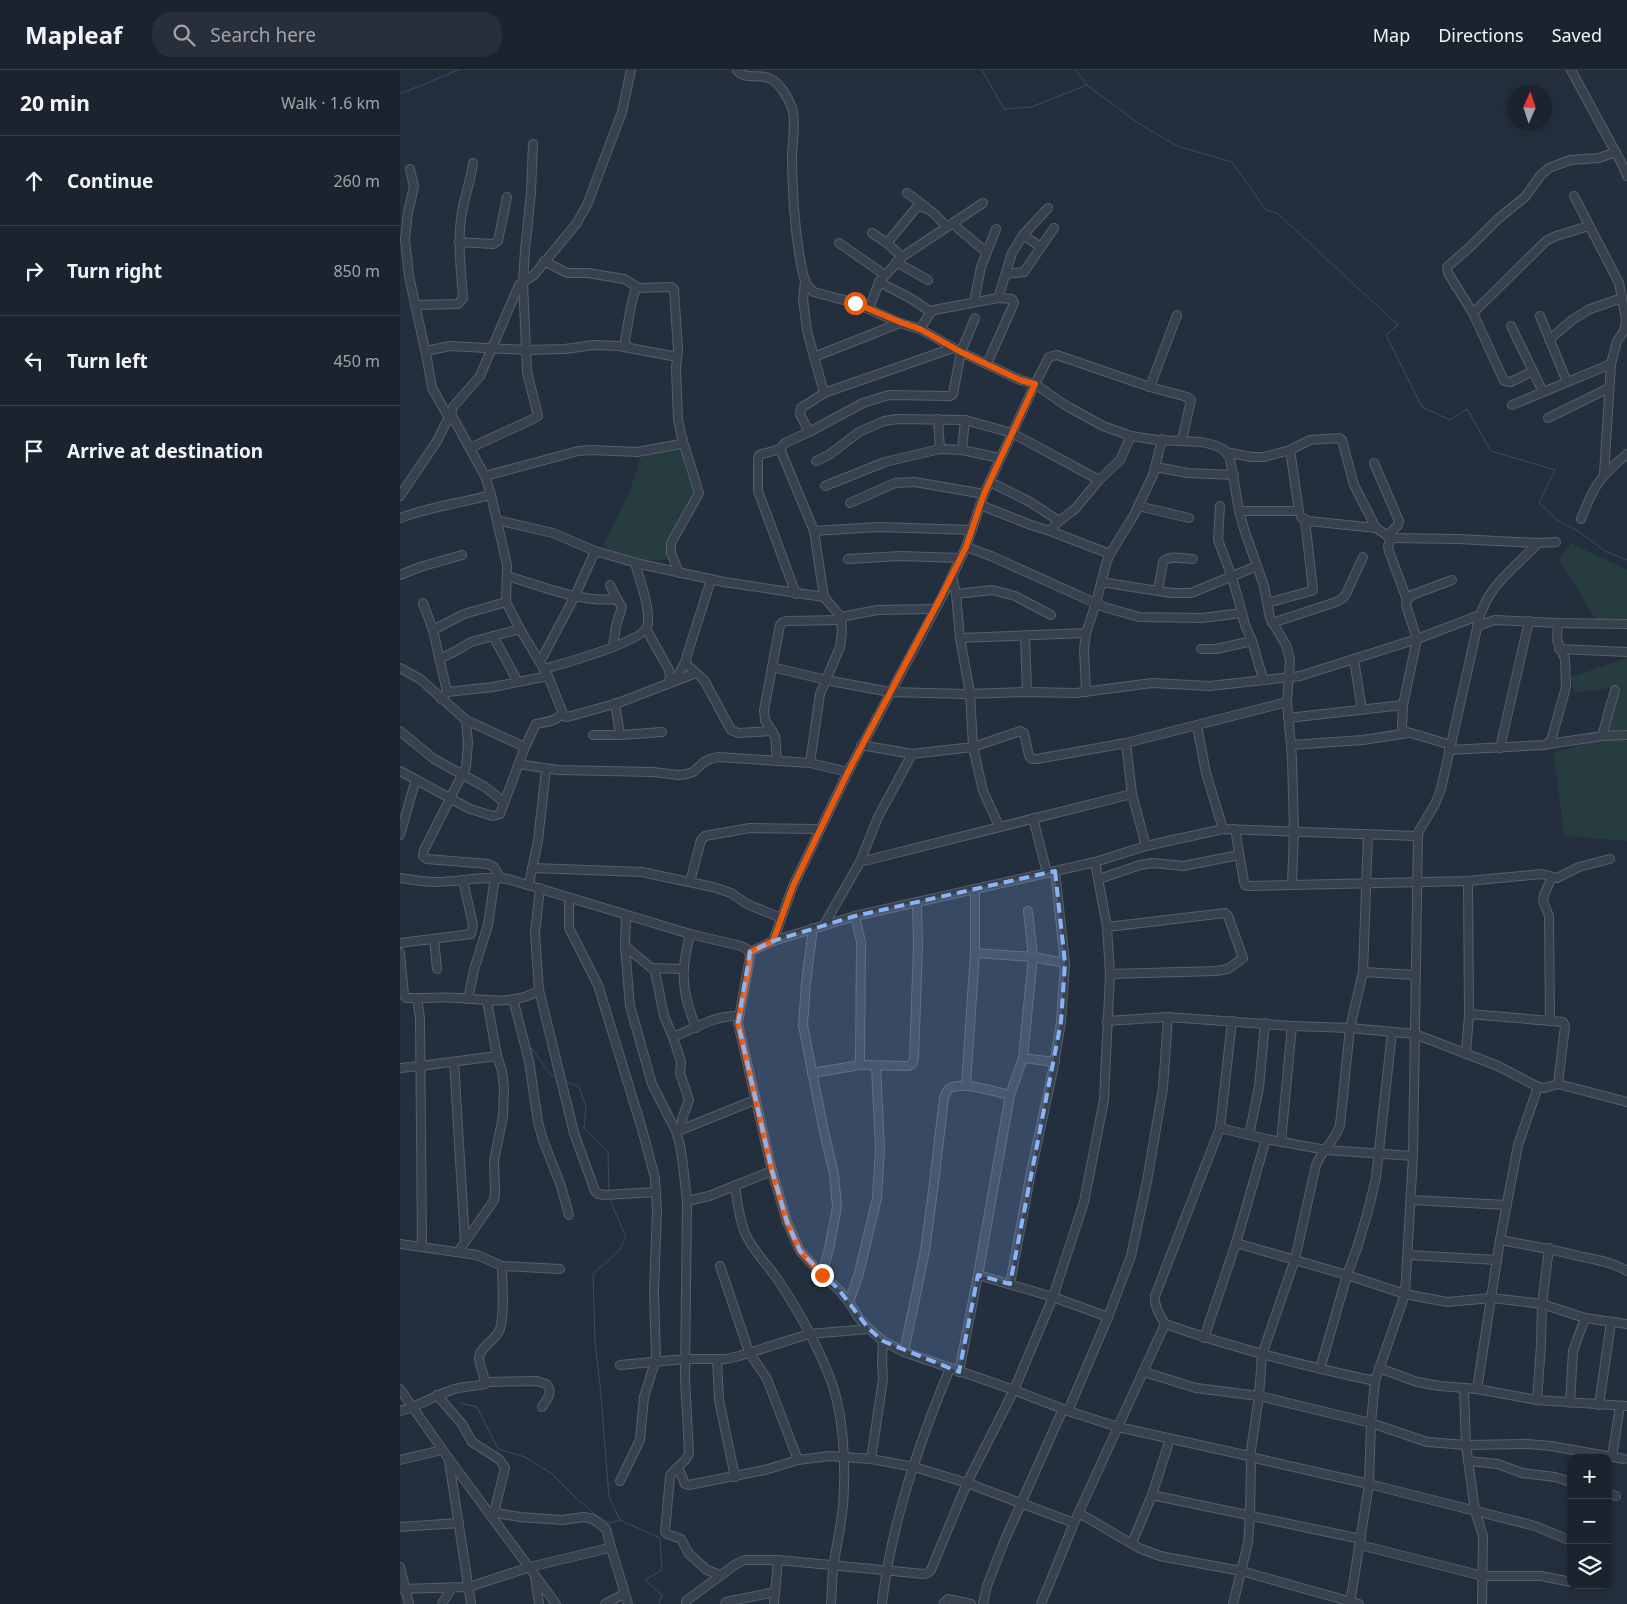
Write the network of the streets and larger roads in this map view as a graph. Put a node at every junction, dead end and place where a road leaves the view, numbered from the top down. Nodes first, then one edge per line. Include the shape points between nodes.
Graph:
1 (631, 70) edge
2 (737, 70) edge
3 (1570, 70) edge
4 (533, 144) dead end
5 (1616, 152) junction
6 (473, 163) dead end
7 (1625, 164) edge
8 (410, 169) dead end
9 (1627, 176) edge
10 (907, 193) dead end
11 (1574, 196) dead end
12 (507, 197) dead end
13 (983, 202) dead end
14 (926, 207) junction
15 (1048, 208) dead end
16 (950, 225) junction
17 (1589, 226) junction
18 (1054, 228) dead end
19 (996, 229) dead end
20 (872, 233) dead end
21 (1023, 235) junction
22 (459, 242) junction
23 (839, 243) dead end
24 (887, 243) junction
25 (1041, 247) junction
26 (986, 252) junction
27 (899, 260) junction
28 (544, 261) junction
29 (1006, 274) junction
30 (886, 275) junction
31 (409, 276) junction
32 (400, 278) edge
33 (928, 280) dead end
34 (523, 282) junction
35 (805, 282) junction
36 (879, 282) junction
37 (1623, 283) edge
38 (636, 287) junction
39 (998, 298) junction
40 (1622, 298) junction
41 (974, 302) junction
42 (415, 305) junction
43 (869, 309) junction
44 (930, 312) junction
45 (1473, 313) junction
46 (1177, 315) dead end
47 (1540, 316) dead end
48 (975, 318) dead end
49 (900, 322) junction
50 (1511, 326) dead end
51 (1626, 326) edge
52 (920, 329) junction
53 (1549, 340) junction
54 (493, 348) junction
55 (629, 348) junction
56 (953, 348) junction
57 (526, 350) junction
58 (426, 351) junction
59 (961, 352) junction
60 (677, 357) junction
61 (814, 357) junction
62 (987, 364) junction
63 (1611, 364) junction
64 (1533, 371) junction
65 (1567, 382) junction
66 (1035, 384) junction
67 (1150, 387) junction
68 (1609, 388) junction
69 (1543, 392) junction
70 (824, 393) junction
71 (1512, 405) dead end
72 (450, 416) junction
73 (1548, 418) dead end
74 (938, 419) junction
75 (965, 420) junction
76 (810, 432) junction
77 (1012, 433) junction
78 (1132, 436) junction
79 (1162, 440) junction
80 (1182, 440) junction
81 (683, 441) junction
82 (470, 448) junction
83 (780, 449) junction
84 (940, 449) junction
85 (962, 450) junction
86 (1290, 450) junction
87 (1226, 452) junction
88 (1627, 454) edge
89 (1000, 458) junction
90 (816, 461) dead end
91 (1374, 463) dead end
92 (1156, 467) junction
93 (1604, 474) junction
94 (1234, 475) junction
95 (484, 476) junction
96 (1099, 480) junction
97 (990, 482) junction
98 (825, 486) dead end
99 (984, 494) junction
100 (491, 495) junction
101 (400, 496) edge
102 (850, 503) dead end
103 (980, 505) junction
104 (1138, 506) junction
105 (1220, 506) dead end
106 (1240, 511) junction
107 (1299, 511) junction
108 (400, 518) edge
109 (1189, 518) dead end
110 (1581, 519) dead end
111 (498, 520) junction
112 (1304, 520) junction
113 (1059, 521) junction
114 (1376, 528) junction
115 (972, 530) junction
116 (814, 531) junction
117 (1050, 531) junction
118 (1389, 537) junction
119 (1556, 542) dead end
120 (1538, 543) junction
121 (966, 547) junction
122 (594, 551) junction
123 (1110, 554) junction
124 (462, 555) dead end
125 (1363, 557) dead end
126 (848, 558) dead end
127 (960, 558) junction
128 (1193, 559) dead end
129 (635, 563) junction
130 (1257, 566) junction
131 (680, 573) junction
132 (400, 574) edge
133 (507, 576) junction
134 (952, 576) junction
135 (1232, 577) junction
136 (712, 580) junction
137 (1452, 580) dead end
138 (1101, 582) junction
139 (610, 585) dead end
140 (1158, 591) junction
141 (796, 594) junction
142 (956, 594) junction
143 (575, 596) junction
144 (824, 597) junction
145 (617, 599) junction
146 (1407, 600) junction
147 (506, 602) junction
148 (423, 603) dead end
149 (1096, 603) junction
150 (1267, 603) junction
151 (935, 609) junction
152 (1242, 614) junction
153 (1051, 615) dead end
154 (1480, 615) junction
155 (841, 619) junction
156 (1529, 621) junction
157 (1272, 623) junction
158 (1558, 623) junction
159 (1627, 624) edge
160 (1477, 626) junction
161 (520, 629) junction
162 (646, 629) junction
163 (432, 630) junction
164 (1086, 633) junction
165 (1025, 635) junction
166 (494, 636) junction
167 (960, 638) junction
168 (1417, 639) junction
169 (1252, 641) junction
170 (613, 646) junction
171 (1201, 649) dead end
172 (1559, 649) junction
173 (1627, 652) edge
174 (439, 658) junction
175 (686, 660) junction
176 (1354, 660) junction
177 (772, 667) junction
178 (400, 668) edge
179 (544, 669) junction
180 (669, 670) junction
181 (696, 673) junction
182 (1288, 678) junction
183 (1263, 679) junction
184 (676, 680) junction
185 (826, 680) junction
186 (518, 682) junction
187 (1616, 690) dead end
188 (890, 692) junction
189 (1027, 692) junction
190 (1086, 692) junction
191 (970, 693) junction
192 (444, 696) junction
193 (1287, 702) junction
194 (615, 703) junction
195 (1403, 705) junction
196 (1362, 710) junction
197 (562, 715) junction
198 (1288, 718) junction
199 (466, 720) junction
200 (1197, 726) junction
201 (400, 731) edge
202 (772, 731) junction
203 (662, 732) dead end
204 (1410, 732) junction
205 (593, 735) dead end
206 (620, 735) junction
207 (1602, 736) junction
208 (1627, 736) edge
209 (1126, 743) junction
210 (1549, 744) junction
211 (861, 745) junction
212 (1291, 745) junction
213 (525, 746) junction
214 (1450, 747) junction
215 (973, 748) junction
216 (1500, 748) junction
217 (912, 754) junction
218 (777, 761) junction
219 (518, 764) junction
220 (810, 764) junction
221 (546, 769) junction
222 (400, 771) edge
223 (848, 772) junction
224 (463, 774) junction
225 (416, 779) junction
226 (1132, 794) junction
227 (450, 798) junction
228 (504, 802) junction
229 (1033, 818) junction
230 (999, 826) junction
231 (820, 829) junction
232 (1223, 829) junction
233 (1235, 829) junction
234 (1294, 831) junction
235 (400, 834) edge
236 (1368, 834) junction
237 (1418, 834) junction
238 (1146, 846) junction
239 (1239, 855) junction
240 (1610, 859) dead end
241 (860, 862) junction
242 (1095, 862) junction
243 (532, 868) junction
244 (1051, 872) junction
245 (497, 877) junction
246 (1552, 877) junction
247 (400, 878) edge
248 (1099, 879) junction
249 (463, 880) junction
250 (1468, 881) junction
251 (690, 882) junction
252 (1417, 882) junction
253 (1366, 883) junction
254 (528, 884) junction
255 (1292, 885) junction
256 (540, 888) junction
257 (975, 889) junction
258 (569, 898) junction
259 (917, 902) junction
260 (1028, 911) dead end
261 (626, 915) junction
262 (855, 916) junction
263 (781, 918) junction
264 (824, 925) junction
265 (813, 928) junction
266 (1107, 928) junction
267 (690, 934) junction
268 (434, 939) junction
269 (773, 941) junction
270 (400, 943) edge
271 (624, 946) junction
272 (750, 952) junction
273 (400, 953) edge
274 (975, 953) junction
275 (1033, 958) junction
276 (1066, 963) junction
277 (652, 968) junction
278 (437, 969) dead end
279 (684, 970) junction
280 (1363, 972) junction
281 (1110, 974) junction
282 (1415, 975) junction
283 (538, 990) junction
284 (417, 998) junction
285 (468, 999) junction
286 (513, 999) junction
287 (486, 1001) junction
288 (1469, 1014) junction
289 (738, 1016) junction
290 (1168, 1017) junction
291 (1107, 1021) junction
292 (1232, 1021) junction
293 (1550, 1021) junction
294 (1265, 1023) junction
295 (1292, 1026) junction
296 (696, 1028) junction
297 (1350, 1028) junction
298 (1392, 1032) junction
299 (1415, 1034) junction
300 (673, 1038) junction
301 (1466, 1053) junction
302 (497, 1056) junction
303 (1023, 1058) junction
304 (454, 1062) junction
305 (1055, 1062) junction
306 (420, 1066) junction
307 (860, 1066) junction
308 (876, 1066) junction
309 (400, 1068) edge
310 (812, 1073) junction
311 (1558, 1084) junction
312 (966, 1085) junction
313 (1538, 1087) junction
314 (1010, 1095) junction
315 (755, 1100) junction
316 (1627, 1102) edge
317 (1220, 1128) junction
318 (678, 1130) junction
319 (1249, 1135) junction
320 (1266, 1139) junction
321 (1281, 1142) junction
322 (1326, 1150) junction
323 (1378, 1154) junction
324 (1413, 1156) junction
325 (772, 1171) junction
326 (735, 1185) junction
327 (656, 1192) junction
328 (1411, 1200) junction
329 (686, 1201) junction
330 (1507, 1205) junction
331 (569, 1215) dead end
332 (1500, 1240) junction
333 (465, 1242) junction
334 (1236, 1243) junction
335 (400, 1244) edge
336 (422, 1247) junction
337 (1549, 1248) junction
338 (458, 1252) junction
339 (1408, 1255) junction
340 (1295, 1259) junction
341 (1497, 1260) junction
342 (502, 1266) junction
343 (720, 1266) dead end
344 (560, 1269) dead end
345 (1627, 1271) edge
346 (822, 1275) junction
347 (978, 1275) junction
348 (1347, 1275) junction
349 (1010, 1284) junction
350 (1405, 1294) junction
351 (1053, 1297) junction
352 (1492, 1298) junction
353 (849, 1302) junction
354 (1542, 1304) junction
355 (1108, 1317) junction
356 (1585, 1318) junction
357 (1611, 1322) junction
358 (1165, 1324) junction
359 (1627, 1324) edge
360 (868, 1329) junction
361 (809, 1334) junction
362 (1204, 1338) junction
363 (883, 1341) junction
364 (749, 1352) junction
365 (904, 1352) junction
366 (1262, 1355) junction
367 (686, 1359) junction
368 (717, 1359) junction
369 (655, 1362) junction
370 (620, 1365) dead end
371 (950, 1368) junction
372 (1379, 1368) junction
373 (1320, 1369) junction
374 (959, 1372) junction
375 (1144, 1372) junction
376 (1375, 1381) junction
377 (485, 1382) junction
378 (400, 1389) edge
379 (1464, 1389) junction
380 (1477, 1389) junction
381 (1014, 1390) junction
382 (437, 1396) junction
383 (1260, 1396) junction
384 (1537, 1400) junction
385 (1570, 1402) junction
386 (1599, 1404) junction
387 (1623, 1406) edge
388 (542, 1407) dead end
389 (413, 1408) junction
390 (1065, 1410) junction
391 (400, 1411) edge
392 (1371, 1423) junction
393 (1118, 1427) junction
394 (1170, 1439) junction
395 (1466, 1444) junction
396 (442, 1450) junction
397 (1595, 1454) edge
398 (843, 1457) junction
399 (1250, 1457) junction
400 (1612, 1457) joint
401 (1624, 1458) dead end
402 (449, 1459) junction
403 (871, 1459) junction
404 (400, 1460) edge
405 (798, 1460) junction
406 (1468, 1460) junction
407 (678, 1467) junction
408 (914, 1467) junction
409 (735, 1477) junction
410 (620, 1481) dead end
411 (1567, 1481) edge
412 (967, 1483) junction
413 (1369, 1484) junction
414 (1152, 1495) junction
415 (1021, 1503) junction
416 (1475, 1511) junction
417 (491, 1512) junction
418 (1079, 1512) junction
419 (1250, 1515) junction
420 (1074, 1522) junction
421 (459, 1523) junction
422 (400, 1527) edge
423 (1567, 1539) edge
424 (1361, 1542) junction
425 (1132, 1543) junction
426 (612, 1551) junction
427 (778, 1560) junction
428 (834, 1565) junction
429 (400, 1567) edge
430 (530, 1567) junction
431 (886, 1570) junction
432 (1241, 1571) junction
433 (535, 1575) junction
434 (720, 1575) junction
435 (1483, 1576) junction
436 (1567, 1581) edge
437 (468, 1586) junction
438 (452, 1587) junction
439 (402, 1589) edge
440 (775, 1592) junction
441 (624, 1594) junction
442 (1353, 1603) edge
443 (408, 1604) edge
444 (442, 1604) edge
445 (471, 1604) edge
446 (538, 1604) edge
447 (556, 1604) edge
448 (605, 1604) edge
449 (628, 1604) edge
450 (686, 1604) edge
451 (725, 1604) edge
452 (774, 1604) edge
453 (831, 1604) edge
454 (882, 1604) edge
455 (943, 1604) edge
456 (971, 1604) edge
457 (983, 1604) edge
458 (1041, 1604) edge
459 (1233, 1604) edge
460 (1482, 1604) edge

1 - 28 street via 622,112 587,205 576,224
2 - 35 street via 744,76 770,79 779,86 794,110 794,221
3 - 5 street
4 - 34 street
5 - 7 street
5 - 45 street via 1600,158 1570,160 1549,168 1525,197 1447,267
6 - 22 street
7 - 9 street
8 - 31 street via 414,187 405,239
10 - 14 street
11 - 17 street
12 - 22 street via 498,241 494,244
13 - 16 street
14 - 16 street
14 - 24 street via 916,208
15 - 21 street
16 - 26 street
16 - 27 street
17 - 37 street
17 - 45 street via 1546,241
18 - 25 street
19 - 26 street
20 - 24 street
21 - 25 street
21 - 29 street via 1012,253
22 - 42 street via 462,301 458,304
23 - 30 street
24 - 27 street
25 - 29 street via 1024,272
26 - 41 street
27 - 30 street
27 - 33 street
28 - 34 street
28 - 38 street via 563,271 615,276
29 - 39 street
30 - 36 street
31 - 32 street
31 - 42 street
34 - 54 street via 517,288
34 - 57 street
35 - 43 street via 814,292
35 - 61 street via 803,299
36 - 43 street
36 - 44 street
37 - 40 street
38 - 55 street via 625,340
38 - 60 street via 674,289
39 - 41 street
39 - 62 street via 1012,299 1014,303
40 - 51 street
40 - 53 street via 1590,309
41 - 44 street
42 - 58 street
43 - 49 street
44 - 52 street
45 - 64 street via 1504,381 1512,382
46 - 67 street
47 - 53 street
48 - 59 street
49 - 52 street
49 - 61 street
50 - 64 street
51 - 63 street via 1617,341
52 - 56 street
53 - 65 street
54 - 57 street
54 - 58 street via 450,346
54 - 72 street via 480,376 453,407
55 - 57 street via 594,345
55 - 60 street
56 - 59 street
56 - 70 street
57 - 82 street via 527,372 538,416
58 - 72 street via 432,388
59 - 62 street
59 - 76 street via 950,396 889,395 863,403
60 - 81 street via 678,420
61 - 70 street
62 - 66 street
63 - 65 street
63 - 68 street
64 - 69 street
65 - 69 street
66 - 67 street via 1049,357 1057,355
66 - 77 street
66 - 78 street via 1103,426
67 - 80 street via 1190,400
68 - 73 street
68 - 93 street
69 - 71 street
70 - 76 street via 801,408 800,414
72 - 82 street
72 - 101 street
74 - 75 street
74 - 84 street
74 - 90 street via 884,421 858,432 829,456
75 - 77 street
75 - 85 street
76 - 83 street via 785,443
77 - 89 street
77 - 96 street
78 - 79 street
78 - 96 street via 1120,460
79 - 80 street
79 - 92 street
80 - 87 street via 1214,445
81 - 95 street via 637,452 578,451
81 - 131 street via 699,493 672,543 671,553
82 - 95 street
83 - 116 street
83 - 141 street via 759,455 758,491
84 - 85 street
84 - 98 street via 885,462
85 - 89 street
86 - 87 street via 1264,457
86 - 107 street
86 - 114 street via 1310,440 1342,440 1354,485
87 - 94 street
88 - 93 street
89 - 97 street
91 - 118 street via 1399,521
92 - 94 street via 1187,473
92 - 104 street
93 - 110 street via 1591,493
94 - 106 street
95 - 100 street
96 - 113 street via 1075,509
97 - 99 street
97 - 113 street
99 - 102 street via 916,482 895,483
99 - 103 street
100 - 108 street
100 - 111 street
103 - 115 street
103 - 117 street
104 - 109 street
104 - 123 street
105 - 135 street via 1218,540
106 - 107 street
106 - 130 street
107 - 112 street
111 - 122 street via 554,533
111 - 133 street
112 - 114 street
112 - 150 street via 1313,590
113 - 117 street
114 - 118 street
115 - 116 street via 878,527
115 - 121 street
116 - 144 street
117 - 123 street
118 - 120 street
118 - 146 street via 1389,551
119 - 120 street
120 - 154 street via 1491,593
121 - 127 street
121 - 149 street
122 - 129 street
122 - 143 street
123 - 138 street
124 - 132 street
125 - 157 street via 1343,598
126 - 127 street
127 - 134 street
128 - 140 street via 1165,559
129 - 131 street
129 - 162 street via 648,608
130 - 135 street
130 - 150 street
131 - 136 street
133 - 143 street
133 - 147 street
134 - 142 street
134 - 151 street
135 - 140 street via 1191,594
135 - 152 street
136 - 141 street
136 - 175 street
137 - 146 street via 1412,595
138 - 140 street
138 - 149 street
139 - 145 street
141 - 144 street
142 - 153 street via 992,590 1015,596
142 - 167 street
143 - 145 street via 602,601
143 - 179 street
144 - 155 street
145 - 170 street via 622,607
146 - 168 street
147 - 161 street
147 - 163 street via 464,614
148 - 163 street
149 - 152 street via 1139,617 1202,618
149 - 164 street
150 - 157 street
151 - 155 street via 877,610
151 - 188 street
152 - 169 street
154 - 160 street
154 - 168 street
155 - 177 street via 782,622
155 - 185 street via 840,647
156 - 158 street
156 - 160 street via 1494,620
156 - 216 street
157 - 182 street via 1288,652
158 - 159 street
158 - 172 street
160 - 214 street
161 - 166 street
161 - 179 street
162 - 170 street
162 - 180 street
163 - 174 street
164 - 165 street
164 - 190 street
165 - 167 street
165 - 189 street
166 - 174 street via 471,642
166 - 186 street
167 - 191 street
168 - 176 street
168 - 195 street
169 - 171 street
169 - 183 street
170 - 179 street
172 - 173 street
172 - 210 street via 1565,659 1566,686
174 - 192 street
175 - 181 street
175 - 184 street
176 - 182 street
176 - 196 street
177 - 185 street
177 - 202 street via 764,710 765,720
178 - 192 street
179 - 186 street
179 - 197 street
180 - 184 street
180 - 184 street via 670,676
181 - 184 street
181 - 202 street via 704,680 731,730 738,733
182 - 183 street
182 - 193 street
183 - 190 street via 1210,686 1152,682
184 - 194 street
185 - 188 street
185 - 220 street via 820,694
186 - 192 street
187 - 207 street
188 - 191 street
188 - 211 street
189 - 190 street
189 - 191 street
191 - 215 street
192 - 199 street
193 - 198 street
193 - 200 street
194 - 197 street via 567,717
194 - 206 street
195 - 196 street
195 - 204 street via 1402,726 1404,731
196 - 198 street
197 - 213 street via 536,724
198 - 212 street
199 - 213 street
199 - 224 street via 468,756
200 - 209 street
200 - 232 street via 1206,773
201 - 224 street via 434,759
202 - 218 street
203 - 206 street
204 - 212 street via 1363,740
204 - 214 street
205 - 206 street
207 - 208 street
207 - 210 street
209 - 215 street via 1032,759 1024,733 1020,731
209 - 226 street
210 - 216 street
211 - 217 street
211 - 223 street
212 - 234 street
213 - 219 street
214 - 216 street
214 - 237 street via 1441,789
215 - 217 street
215 - 230 street via 983,791
217 - 241 street via 878,817
218 - 220 street
218 - 221 street via 718,757 704,762 693,772 678,775
219 - 221 street
219 - 228 street
220 - 223 street
221 - 243 street
222 - 225 street
223 - 231 street
224 - 227 street
224 - 228 street
225 - 227 street
225 - 235 street
226 - 229 street
226 - 238 street
227 - 228 street via 493,816 500,814
227 - 245 street via 424,850 424,858 488,864 494,867
229 - 230 street
229 - 244 street
230 - 241 street
231 - 251 street via 750,828 705,836 701,840
231 - 263 street
232 - 233 street
232 - 238 street
233 - 234 street
233 - 239 street
234 - 236 street
234 - 255 street
236 - 237 street via 1414,837
236 - 253 street
237 - 252 street
238 - 242 street
239 - 248 street via 1182,866 1140,865
239 - 255 street via 1245,885
240 - 246 street
241 - 264 street
242 - 244 street
242 - 248 street
243 - 251 street via 642,872
243 - 254 street
244 - 257 street
244 - 276 street
245 - 249 street
245 - 254 street
245 - 285 street
246 - 250 street via 1542,874
246 - 293 street via 1543,901 1549,916
247 - 249 street via 437,882
248 - 266 street
249 - 268 street via 473,925 471,934
250 - 252 street
250 - 288 street
251 - 263 street via 731,893 747,904
252 - 253 street
252 - 282 street
253 - 255 street
253 - 280 street
254 - 256 street
256 - 258 street
256 - 283 street via 535,934
257 - 259 street
257 - 274 street
258 - 261 street
258 - 327 street via 569,928 598,985 642,1129
259 - 262 street
259 - 308 street via 914,1061 908,1066
260 - 275 street
261 - 267 street
261 - 271 street
262 - 264 street
262 - 307 street via 861,942
263 - 269 street
264 - 265 street
265 - 269 street
265 - 310 street via 803,1010
266 - 281 street
266 - 281 street via 1225,913 1243,958 1216,972
267 - 272 street via 741,946
267 - 279 street
268 - 270 street
268 - 278 street
269 - 272 street
271 - 277 street
271 - 318 street via 630,1006 652,1084
272 - 289 street
273 - 284 street via 404,995
274 - 275 street
274 - 312 street
275 - 276 street
275 - 303 street
276 - 305 street
277 - 279 street
277 - 300 street
279 - 296 street via 684,988
280 - 282 street
280 - 297 street
281 - 291 street
282 - 299 street
283 - 286 street
283 - 327 street via 574,1133 596,1191 606,1195
284 - 285 street
284 - 306 street
285 - 287 street
286 - 287 street
286 - 331 street via 529,1061 538,1122
287 - 302 street
288 - 293 street
288 - 301 street
289 - 296 street via 715,1019
289 - 315 street
290 - 291 street
290 - 292 street
290 - 355 street via 1163,1088 1148,1181 1131,1256
291 - 351 street via 1104,1100 1086,1193
292 - 294 street
292 - 317 street
293 - 311 street via 1563,1022 1565,1026
294 - 295 street
294 - 319 street via 1259,1087
295 - 297 street
295 - 321 street
296 - 300 street
297 - 298 street
297 - 322 street via 1340,1125
298 - 299 street
298 - 323 street
299 - 301 street
299 - 324 street
300 - 318 street via 689,1100
301 - 313 street
302 - 304 street
302 - 333 street via 504,1088 503,1116 494,1161 494,1200
303 - 305 street
303 - 314 street
304 - 306 street
304 - 333 street
305 - 349 street
306 - 309 street
306 - 336 street
307 - 308 street
307 - 310 street
308 - 353 street via 880,1149 877,1198
310 - 346 street via 834,1174 837,1208
311 - 313 street
311 - 316 street
312 - 314 street
312 - 365 street via 951,1087 944,1098 924,1251
313 - 330 street via 1518,1145
314 - 347 street
315 - 318 street
315 - 325 street
317 - 319 street
317 - 358 street via 1155,1296 1154,1302
318 - 329 street
319 - 320 street
320 - 321 street
320 - 334 street
321 - 322 street
322 - 323 street
322 - 340 street via 1316,1165
323 - 324 street
323 - 348 street via 1368,1211
324 - 328 street
325 - 326 street
325 - 346 street via 787,1222 800,1251
326 - 329 street
326 - 361 street via 739,1217 746,1235
327 - 369 street
328 - 330 street
328 - 339 street
329 - 367 street
330 - 332 street
332 - 337 street
332 - 341 street
333 - 338 street
334 - 340 street
334 - 362 street
335 - 336 street
336 - 338 street
337 - 345 street via 1616,1265
337 - 354 street
338 - 342 street
339 - 341 street
339 - 350 street
340 - 348 street
340 - 366 street
341 - 352 street
342 - 344 street
342 - 377 street via 500,1329 480,1356
343 - 364 street
346 - 353 street
347 - 349 street
347 - 374 street
348 - 350 street
348 - 373 street
349 - 351 street
350 - 352 street via 1447,1302
350 - 372 street
351 - 355 street
351 - 381 street
352 - 354 street
352 - 380 street
353 - 360 street
354 - 356 street
354 - 384 street
355 - 390 street
356 - 357 street
356 - 385 street via 1573,1351
357 - 359 street
357 - 386 street
358 - 362 street
358 - 375 street
360 - 361 street
360 - 363 street
361 - 364 street
361 - 398 street via 836,1395
362 - 366 street
363 - 365 street
363 - 403 street via 883,1379
364 - 368 street
364 - 405 street via 767,1379
365 - 371 street
366 - 373 street
366 - 383 street
367 - 368 street
367 - 369 street
367 - 407 street via 689,1453
368 - 409 street via 719,1400
369 - 370 street
369 - 410 street via 644,1397 640,1440
371 - 374 street
371 - 408 street
372 - 376 street
372 - 379 street via 1417,1382
373 - 376 street
374 - 381 street
375 - 383 street via 1196,1388
375 - 393 street
376 - 392 street
377 - 382 street
377 - 388 street via 537,1381 546,1384 549,1396
378 - 389 street
379 - 380 street
379 - 395 street
380 - 384 street
381 - 390 street
381 - 412 street
382 - 389 street
382 - 417 street via 462,1424 472,1442 504,1464
383 - 392 street
383 - 399 street
384 - 385 street
385 - 386 street
386 - 387 street
387 - 400 street
389 - 391 street
389 - 396 street
390 - 393 street
390 - 415 street
392 - 395 street via 1427,1442
392 - 413 street
393 - 394 street
393 - 418 street
394 - 399 street
394 - 414 street
395 - 397 street via 1526,1444
395 - 406 street
396 - 402 street
396 - 404 street
398 - 403 street
398 - 405 street
398 - 428 street via 843,1506
399 - 413 street
399 - 419 street
400 - 401 street
402 - 417 street
402 - 421 street
403 - 408 street
405 - 409 street
406 - 411 street
406 - 416 street
407 - 409 street via 687,1485
407 - 434 street via 670,1476 665,1532 681,1539 689,1554 707,1570
408 - 412 street
408 - 431 street
412 - 415 street
412 - 431 street via 931,1570 924,1574
413 - 416 street
413 - 424 street
414 - 419 street
414 - 425 street
415 - 420 street
415 - 457 street via 987,1586
416 - 423 street via 1535,1526
416 - 435 street via 1483,1536
417 - 426 street via 562,1520 593,1519 606,1529
417 - 430 street
418 - 420 street
418 - 425 street
419 - 424 street
419 - 432 street
420 - 458 street
421 - 422 street
421 - 437 street
424 - 435 street
424 - 442 street
425 - 432 street via 1160,1556
426 - 430 street via 605,1548
426 - 441 street
427 - 428 street
427 - 434 street via 745,1560
427 - 440 street
428 - 431 street
428 - 453 street
429 - 439 street
430 - 433 street
430 - 437 street
431 - 454 street
432 - 442 street
432 - 459 street
433 - 446 street
433 - 447 street
434 - 450 street
435 - 436 street via 1541,1576
435 - 460 street
437 - 438 street
437 - 445 street
438 - 439 street
438 - 444 street
439 - 443 street
440 - 451 street
440 - 452 street
441 - 448 street
441 - 449 street
455 - 456 street via 948,1599

